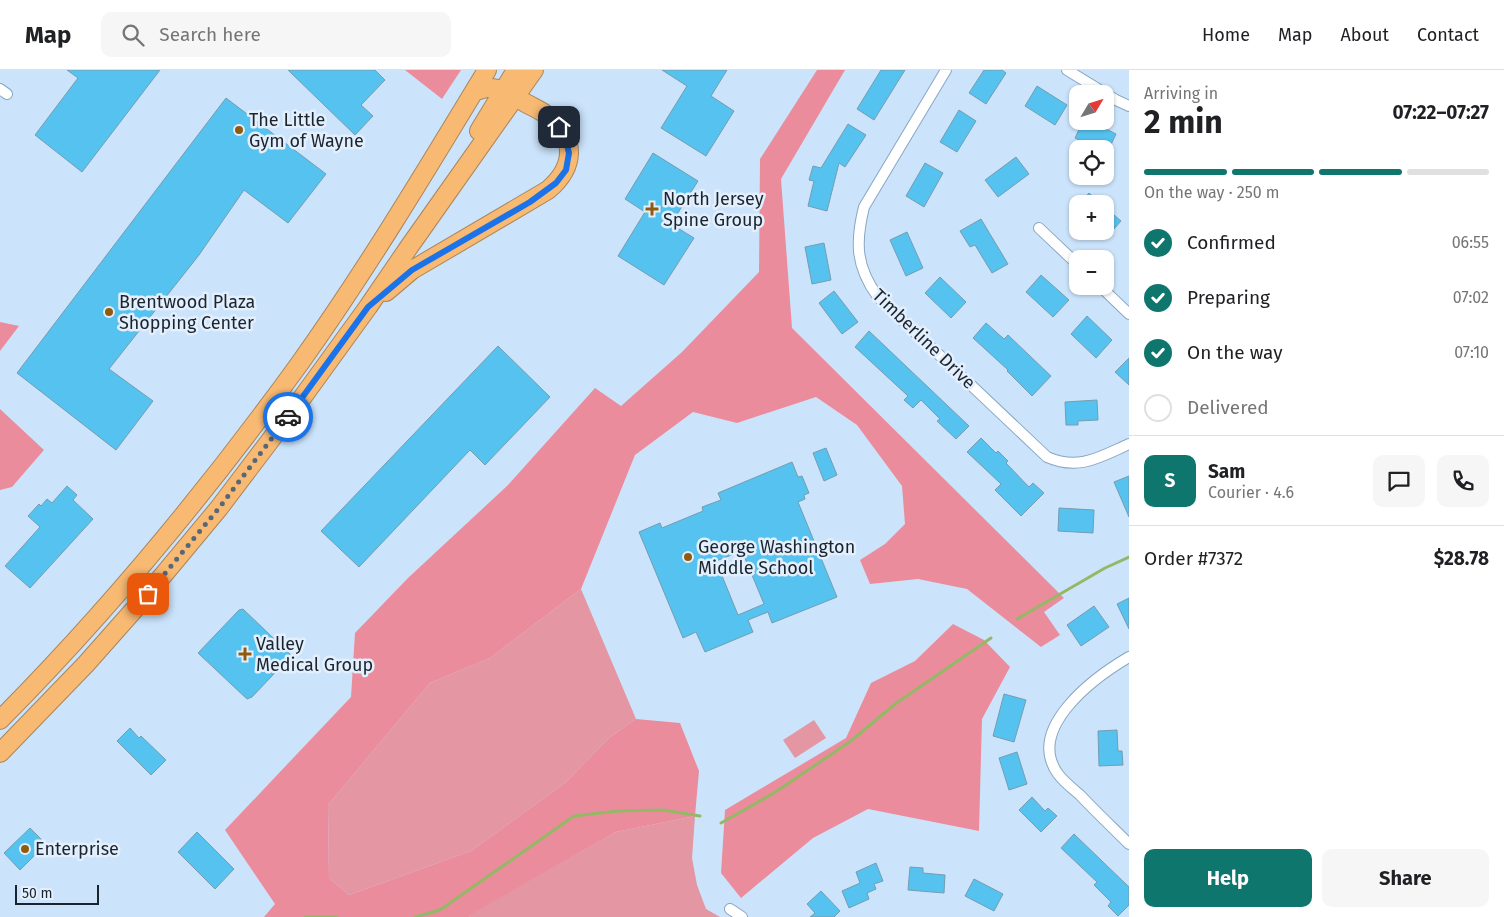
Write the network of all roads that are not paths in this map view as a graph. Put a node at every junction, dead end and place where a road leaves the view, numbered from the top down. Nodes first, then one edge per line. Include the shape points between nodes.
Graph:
1 (487, 70) edge
2 (534, 70) edge
3 (946, 70) edge
4 (1067, 70) edge
5 (515, 71) edge
6 (474, 92) junction
7 (509, 94) junction
8 (1129, 106) edge
9 (1038, 228) dead end
10 (1069, 257) edge
11 (1109, 295) edge
12 (368, 307) junction
13 (1129, 314) edge
14 (1129, 444) edge
15 (1129, 657) edge
16 (0, 720) edge
17 (0, 753) edge
18 (1129, 844) edge
19 (730, 909) dead end
20 (742, 917) edge

1 - 6 highway
2 - 7 highway
3 - 14 street, Timberline Drive via 864,207 858,242 861,264 869,284 878,297 1047,457 1069,464 1082,463
4 - 8 street
5 - 7 highway
6 - 7 highway via 490,87
6 - 16 highway via 347,294 252,427 123,587
7 - 12 highway
7 - 12 highway via 548,116 564,134 569,153 562,177 530,202 412,270
9 - 10 street
11 - 13 street
12 - 17 highway via 244,476 167,572 86,664
15 - 18 street via 1093,681 1072,701 1056,724 1050,746 1051,758 1059,775
19 - 20 street

